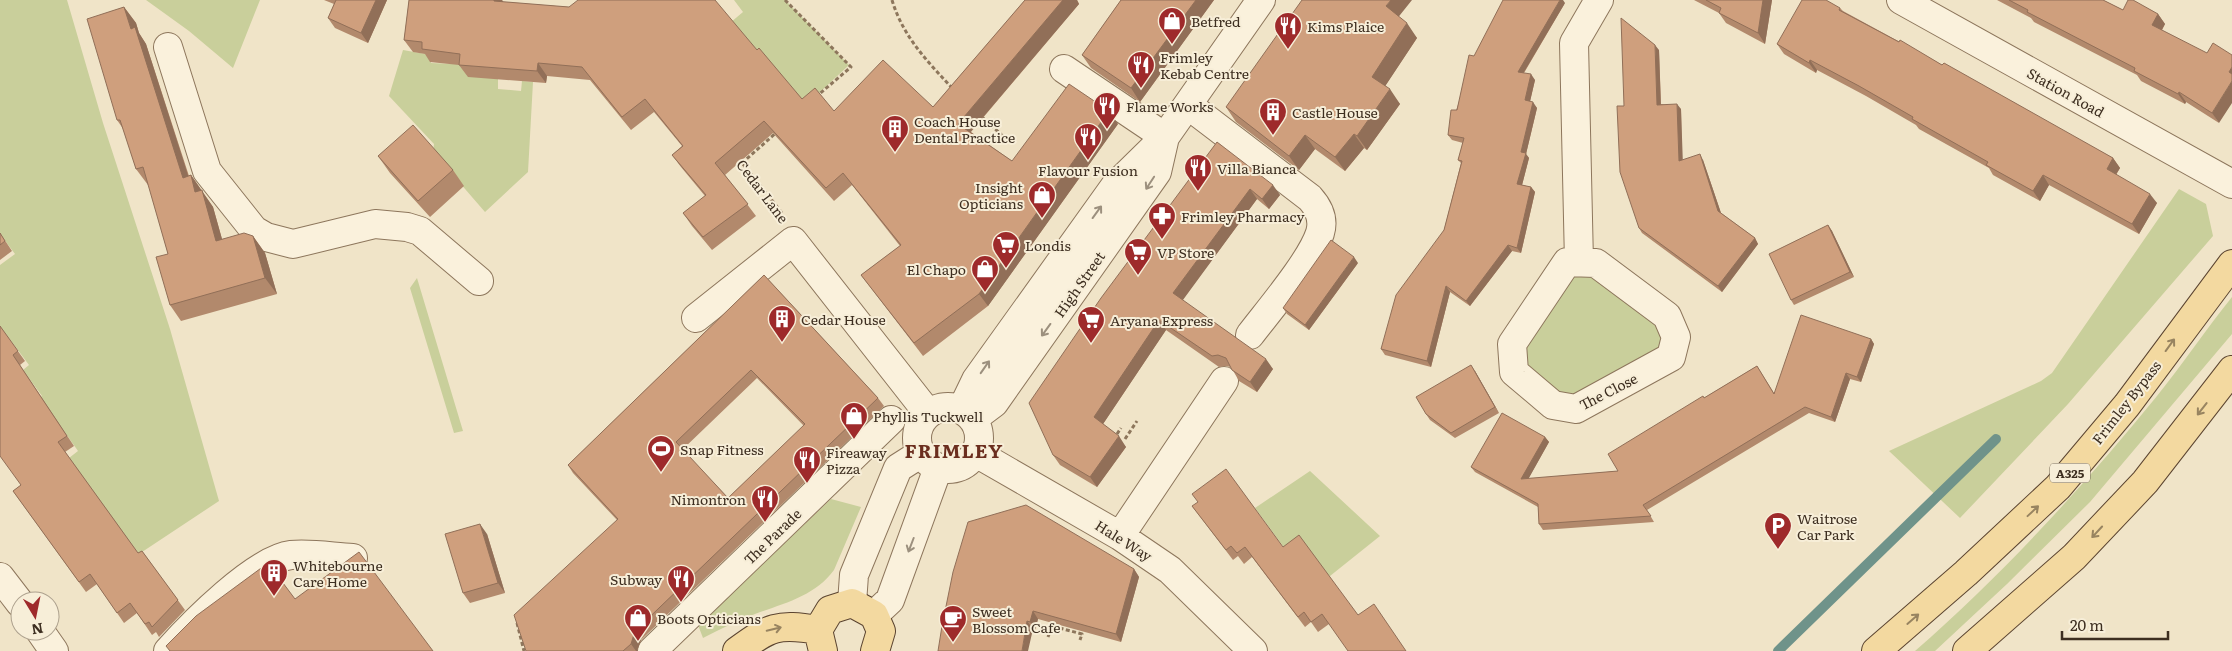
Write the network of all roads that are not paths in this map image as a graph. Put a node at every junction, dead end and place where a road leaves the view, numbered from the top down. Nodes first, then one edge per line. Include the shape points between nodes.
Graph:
1 (1261, 0) edge
2 (1598, 0) edge
3 (1901, 0) edge
4 (168, 47) dead end
5 (1064, 69) dead end
6 (1188, 104) junction
7 (1165, 137) junction
8 (2232, 184) edge
9 (1580, 262) junction
10 (2232, 264) edge
11 (480, 282) dead end
12 (696, 318) dead end
13 (1250, 335) dead end
14 (2232, 370) edge
15 (1224, 381) dead end
16 (928, 413) junction
17 (968, 414) junction
18 (892, 420) dead end
19 (976, 453) junction
20 (929, 461) junction
21 (1120, 536) junction
22 (353, 558) edge
23 (0, 578) edge
24 (10, 591) edge
25 (863, 609) junction
26 (819, 645) edge
27 (168, 651) edge
28 (652, 651) edge
29 (737, 651) edge
30 (876, 651) edge
31 (1254, 651) edge
32 (1876, 651) edge
33 (1967, 651) edge

1 - 6 street, High Street
2 - 9 street via 1574,44
3 - 8 street, Station Road
4 - 11 street via 207,171 254,230 266,237 293,244 376,224 407,226 420,231
5 - 7 street
6 - 7 street, High Street
6 - 13 street via 1319,208 1320,232 1313,249
7 - 17 street, High Street via 1157,172 994,404
9 - 9 street, The Close via 1596,263 1667,316 1676,337 1671,357 1576,409 1553,405 1514,372 1512,344 1567,262
32 -> 10 main road, Frimley Bypass / A325 via 1966,574 2058,487 2127,405
12 - 16 street, Cedar Lane via 793,240
14 -> 33 main road via 2145,482 2074,557
15 - 21 street
16 - 17 street via 944,406
16 - 20 street via 916,432
17 - 19 street via 980,436
18 - 28 street, The Parade
19 - 20 street via 960,468
19 - 21 street, Hale Way
20 -> 25 street via 890,600
20 - 25 street via 898,468 854,575
21 - 31 street, Hale Way via 1164,579
22 - 27 street via 290,555 268,562 218,602
23 - 24 street
25 - 26 main road via 830,610
25 - 30 main road via 881,631
29 -> 26 main road via 765,631 789,625

